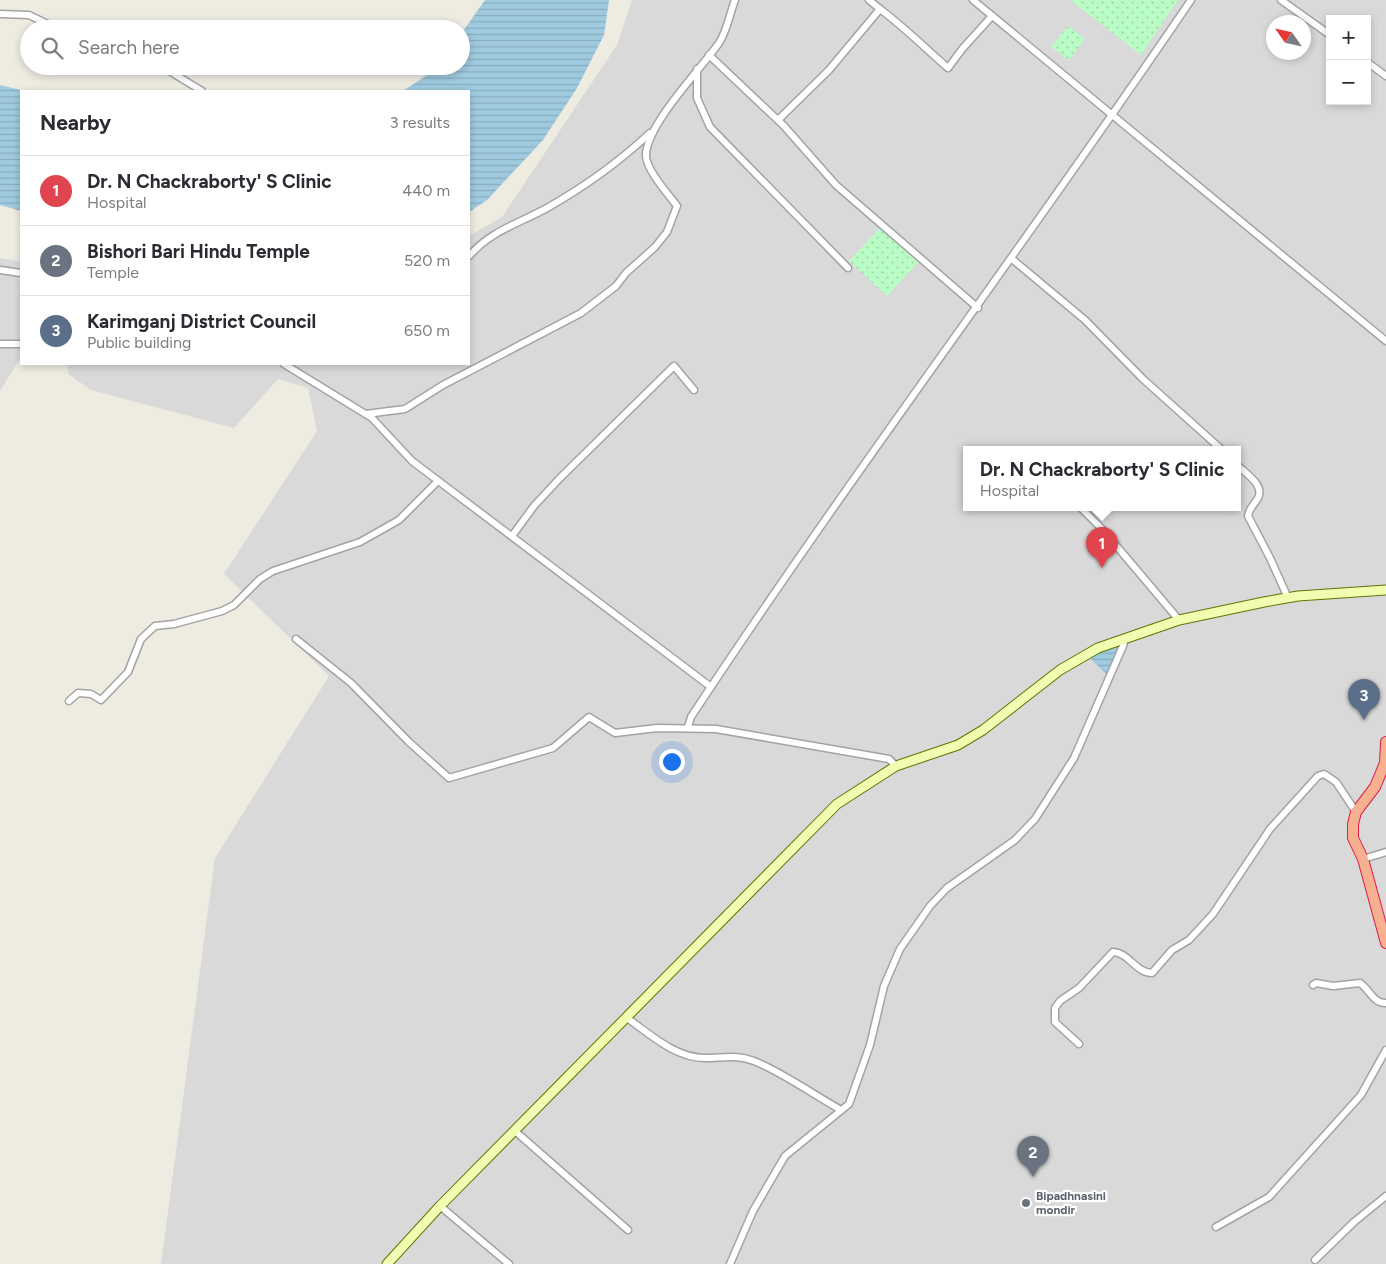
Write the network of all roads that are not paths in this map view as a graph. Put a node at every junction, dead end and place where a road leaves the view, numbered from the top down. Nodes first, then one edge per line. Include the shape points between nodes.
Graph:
1 (735, 0) edge
2 (868, 0) edge
3 (973, 0) edge
4 (1186, 0) edge
5 (1191, 0) edge
6 (1281, 0) edge
7 (880, 9) junction
8 (0, 14) edge
9 (992, 16) junction
10 (39, 20) edge
11 (1326, 32) edge
12 (709, 55) junction
13 (1371, 65) edge
14 (697, 69) junction
15 (176, 75) edge
16 (1386, 76) edge
17 (200, 90) edge
18 (1112, 117) junction
19 (778, 120) junction
20 (651, 133) junction
21 (470, 255) edge
22 (1012, 259) junction
23 (848, 268) dead end
24 (0, 270) edge
25 (20, 273) edge
26 (978, 308) junction
27 (1386, 341) edge
28 (0, 344) edge
29 (20, 344) edge
30 (286, 365) edge
31 (694, 390) dead end
32 (366, 414) junction
33 (1218, 446) edge
34 (1241, 469) edge
35 (438, 481) junction
36 (1084, 511) edge
37 (512, 536) junction
38 (1386, 590) edge
39 (1288, 598) junction
40 (1178, 620) junction
41 (1125, 638) junction
42 (296, 640) dead end
43 (711, 687) junction
44 (69, 701) dead end
45 (688, 727) junction
46 (1386, 742) edge
47 (896, 766) junction
48 (1356, 812) junction
49 (1386, 852) edge
50 (1363, 859) junction
51 (1386, 944) edge
52 (1313, 985) dead end
53 (1386, 1003) edge
54 (628, 1018) junction
55 (1079, 1044) dead end
56 (1386, 1050) edge
57 (842, 1110) junction
58 (515, 1132) junction
59 (1386, 1196) edge
60 (440, 1206) junction
61 (1216, 1227) dead end
62 (628, 1230) dead end
63 (1315, 1260) dead end
64 (387, 1264) edge
65 (509, 1264) edge
66 (730, 1264) edge

1 - 12 street via 720,42
2 - 7 street
3 - 9 street
4 - 18 street via 1168,34
5 - 18 street
6 - 11 street
7 - 9 street via 948,68
7 - 19 street via 829,70
8 - 10 street via 29,15
9 - 18 street
12 - 14 street
12 - 19 street
13 - 16 street
14 - 20 street
14 - 23 street via 697,98 710,127
15 - 17 street
18 - 22 street
18 - 27 street
19 - 26 street via 836,185
20 - 21 street via 619,161 547,208 482,241
20 - 32 street via 646,156 657,179 677,206 667,232 616,286 581,313 443,385 405,409
22 - 26 street
22 - 33 street via 1085,320 1143,379
24 - 25 street
26 - 43 street via 856,476
28 - 29 street
30 - 32 street
31 - 37 street via 674,366 560,478
32 - 35 street via 412,461
34 - 39 street via 1260,490 1248,516
35 - 37 street
35 - 44 street via 399,520 360,542 273,571 260,579 234,605 222,611 155,626 142,639 128,672 101,700 91,694 78,693
36 - 40 street
37 - 43 street
38 - 39 main road
39 - 40 main road
40 - 41 main road
41 - 47 main road via 1084,654 958,745
41 - 57 street via 1074,758 1035,820 1014,840 947,888 900,949 884,986 870,1045 849,1104
42 - 45 street via 351,683 449,778 553,748 589,717 615,733
43 - 45 street
45 - 47 street via 889,759
46 - 48 highway via 1385,763 1376,787
47 - 54 main road via 837,804 726,914
48 - 50 highway via 1353,838
48 - 55 street via 1336,782 1324,774 1318,776 1270,829 1213,914 1189,940 1172,950 1152,973 1146,973 1113,952 1079,988 1060,1002 1055,1008 1055,1022
49 - 50 street
50 - 51 highway
52 - 53 street via 1360,983 1374,998
54 - 57 street via 670,1048 689,1056 735,1056 754,1061
54 - 58 main road
56 - 61 street via 1361,1095 1269,1197
57 - 66 street via 785,1156 753,1210
58 - 60 main road
58 - 62 street
59 - 63 street
60 - 64 main road
60 - 65 street

